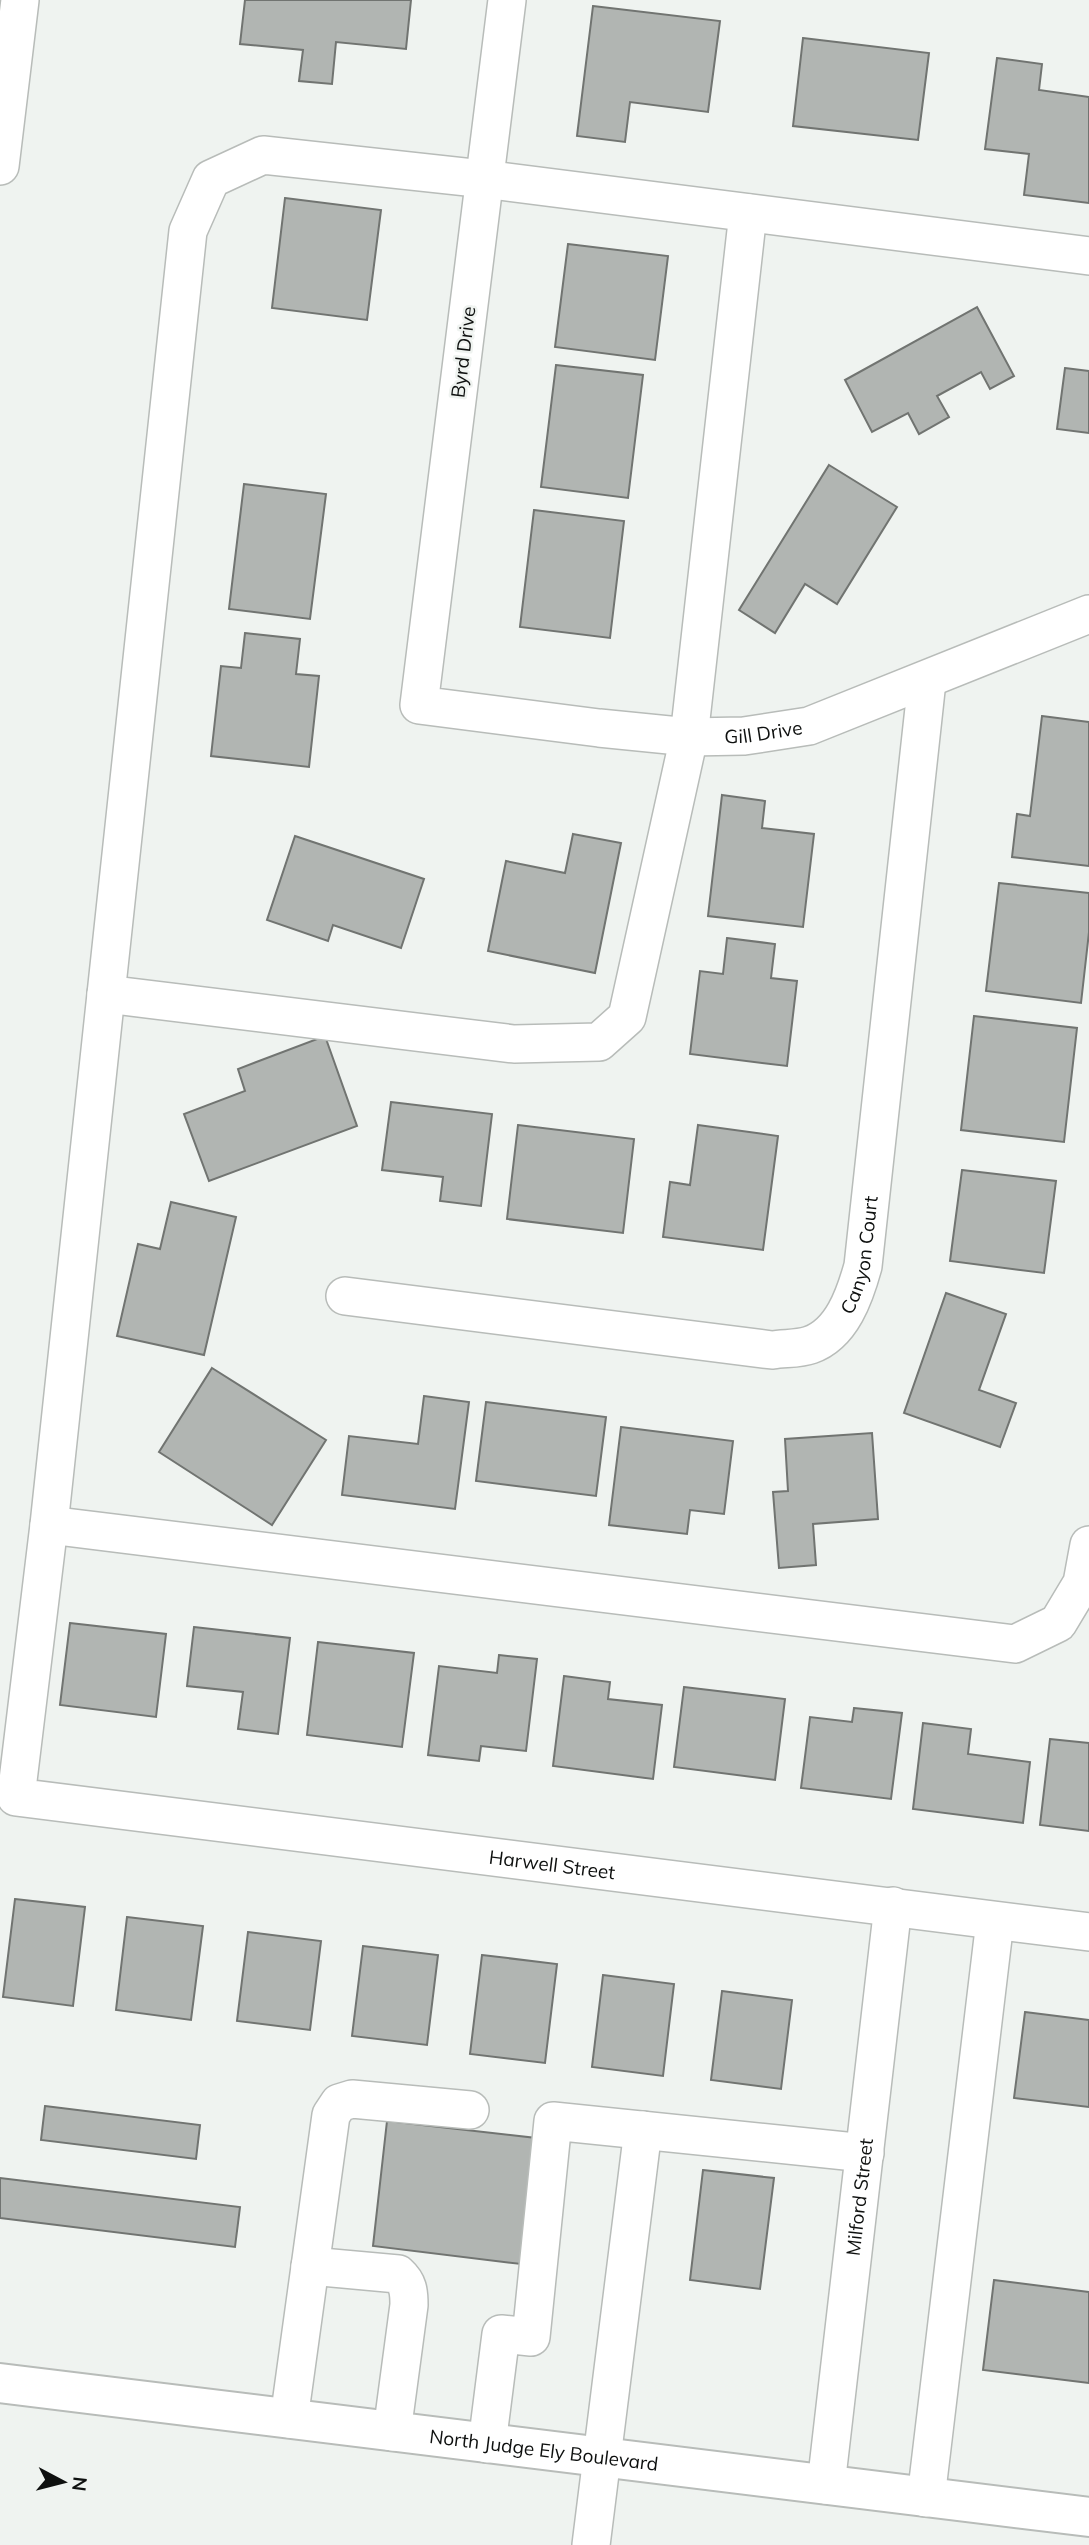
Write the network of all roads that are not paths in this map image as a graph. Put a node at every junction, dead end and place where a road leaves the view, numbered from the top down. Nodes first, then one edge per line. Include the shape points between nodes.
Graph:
1 (20, 0) edge
2 (507, 0) edge
3 (0, 166) edge
4 (484, 179) junction
5 (748, 213) junction
6 (1089, 256) edge
7 (1089, 614) edge
8 (927, 681) junction
9 (419, 705) joint
10 (689, 737) junction
11 (106, 994) junction
12 (345, 1296) dead end
13 (49, 1525) junction
14 (1089, 1545) edge
15 (893, 1906) junction
16 (995, 1921) junction
17 (1089, 1932) edge
18 (470, 2110) dead end
19 (643, 2130) junction
20 (865, 2152) junction
21 (310, 2266) junction
22 (0, 2383) edge
23 (289, 2419) junction
24 (392, 2432) junction
25 (487, 2444) junction
26 (602, 2458) junction
27 (826, 2485) junction
28 (926, 2498) junction
29 (1089, 2517) edge
30 (591, 2545) edge

1 - 3 street
2 - 4 street, Byrd Drive
4 - 5 street
4 - 9 street, Byrd Drive
4 - 11 street via 263,155 211,179 188,231
5 - 6 street
5 - 10 street
7 - 8 street, Gill Drive
8 - 10 street, Gill Drive via 808,726 744,736
8 - 12 street, Canyon Court via 863,1266 855,1295 835,1328 811,1345 772,1350
9 - 10 street, Gill Drive
10 - 11 street via 627,1017 599,1042 514,1044
11 - 13 street
13 - 14 street via 1015,1644 1058,1623 1082,1583
13 - 15 street, Harwell Street via 16,1797
15 - 16 street, Harwell Street
15 - 20 street, Milford Street
16 - 17 street, Harwell Street
16 - 28 street
18 - 21 street via 382,2100 339,2103 328,2130
19 - 20 street
19 - 25 street via 553,2121 531,2337 501,2334
19 - 26 street
20 - 27 street, Milford Street
21 - 23 street
21 - 24 street via 398,2274 404,2280 409,2305
22 - 23 main road, North Judge Ely Boulevard
23 - 24 main road, North Judge Ely Boulevard
24 - 25 main road, North Judge Ely Boulevard
25 - 26 main road, North Judge Ely Boulevard
26 - 27 main road, North Judge Ely Boulevard
26 - 30 street
27 - 28 main road, North Judge Ely Boulevard
28 - 29 main road, North Judge Ely Boulevard

